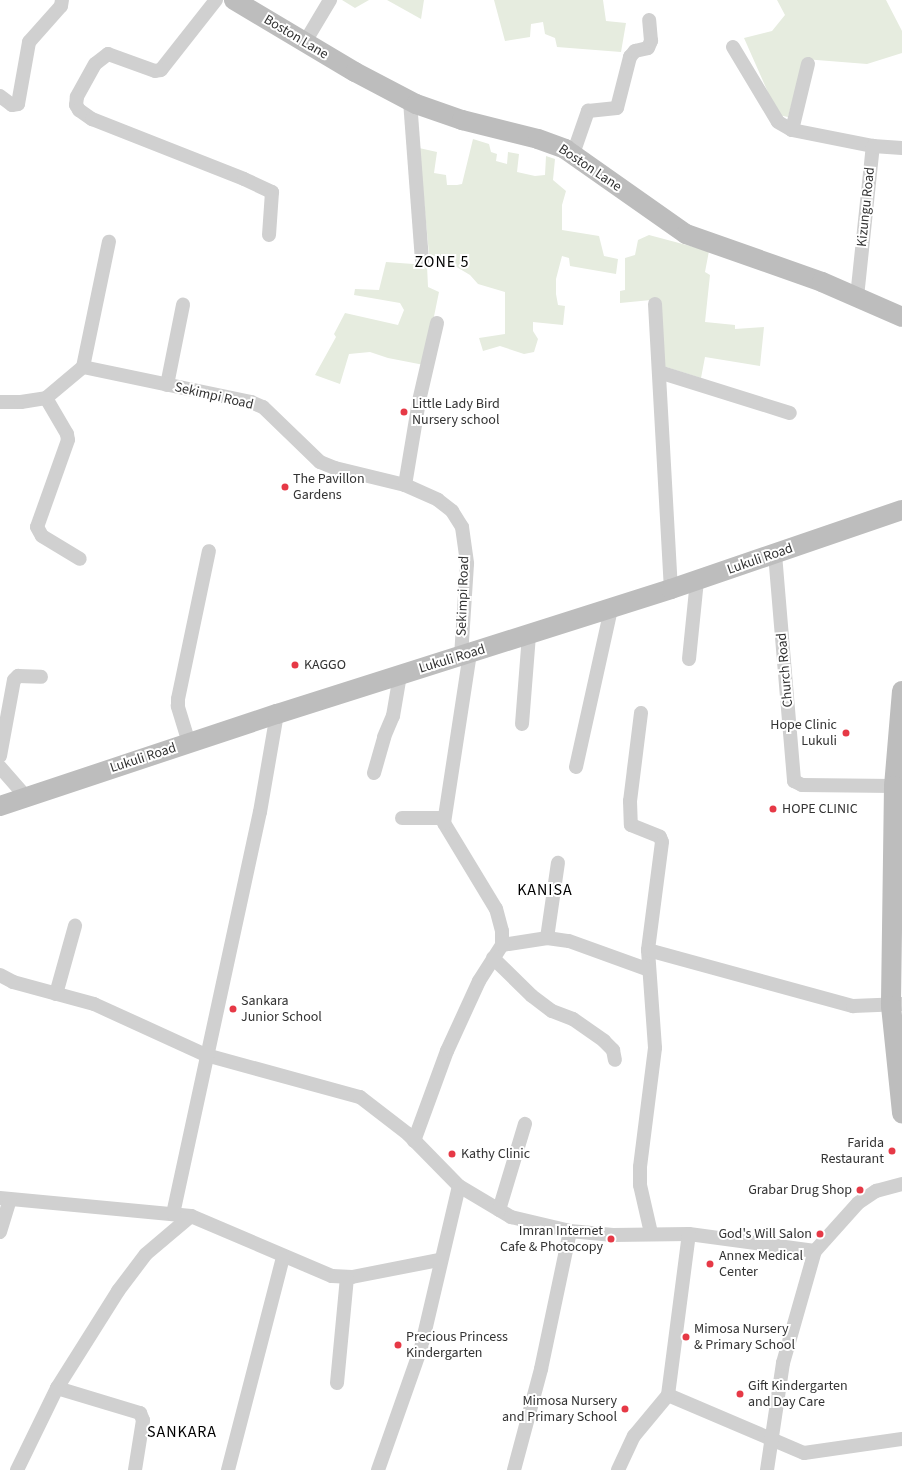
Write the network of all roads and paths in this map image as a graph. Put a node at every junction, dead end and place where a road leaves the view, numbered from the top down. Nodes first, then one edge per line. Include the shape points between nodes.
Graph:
1 (62, 0) edge
2 (216, 0) edge
3 (234, 0) edge
4 (330, 0) edge
5 (649, 20) dead end
6 (305, 42) junction
7 (734, 47) dead end
8 (808, 64) dead end
9 (0, 96) edge
10 (410, 101) junction
11 (792, 130) junction
12 (873, 146) junction
13 (902, 148) edge
14 (573, 154) junction
15 (270, 235) dead end
16 (109, 242) dead end
17 (422, 261) dead end
18 (857, 297) junction
19 (656, 304) dead end
20 (183, 305) dead end
21 (902, 317) edge
22 (437, 323) dead end
23 (83, 367) junction
24 (659, 372) junction
25 (167, 385) junction
26 (46, 398) junction
27 (0, 404) edge
28 (790, 413) dead end
29 (405, 485) junction
30 (902, 510) edge
31 (209, 551) dead end
32 (775, 554) junction
33 (80, 559) dead end
34 (697, 580) junction
35 (671, 589) junction
36 (611, 608) junction
37 (529, 635) junction
38 (465, 655) junction
39 (689, 659) dead end
40 (400, 675) junction
41 (41, 677) dead end
42 (902, 691) edge
43 (641, 713) dead end
44 (277, 714) junction
45 (522, 724) dead end
46 (189, 743) junction
47 (0, 756) edge
48 (0, 767) edge
49 (576, 767) dead end
50 (374, 773) dead end
51 (894, 786) junction
52 (26, 797) junction
53 (0, 806) edge
54 (402, 818) dead end
55 (444, 818) junction
56 (558, 862) dead end
57 (75, 926) dead end
58 (548, 938) junction
59 (502, 945) junction
60 (648, 950) junction
61 (493, 958) junction
62 (649, 970) junction
63 (0, 975) edge
64 (56, 994) junction
65 (897, 1005) edge
66 (206, 1055) junction
67 (615, 1060) dead end
68 (902, 1113) edge
69 (525, 1124) dead end
70 (414, 1141) junction
71 (902, 1184) edge
72 (459, 1186) junction
73 (5, 1199) edge
74 (499, 1210) junction
75 (173, 1214) junction
76 (191, 1216) junction
77 (570, 1231) junction
78 (0, 1232) edge
79 (651, 1233) junction
80 (689, 1234) junction
81 (816, 1251) junction
82 (283, 1257) junction
83 (439, 1260) junction
84 (346, 1277) junction
85 (337, 1383) dead end
86 (57, 1388) junction
87 (668, 1395) junction
88 (772, 1437) junction
89 (902, 1439) edge
90 (17, 1470) edge
91 (135, 1470) edge
92 (228, 1470) edge
93 (378, 1470) edge
94 (514, 1470) edge
95 (618, 1470) edge
96 (767, 1470) edge

1 - 9 street via 61,6 29,42 18,104 12,105
2 - 15 street via 161,70 155,71 108,54 95,64 77,97 76,104 79,110 92,119 272,192
3 - 6 street, Boston Lane
4 - 6 street
5 - 14 street via 651,40 648,48 634,51 630,57 617,108 588,111
6 - 10 street, Boston Lane
7 - 11 street via 775,119
8 - 11 street
10 - 14 street, Boston Lane via 462,120 554,144
10 - 17 street
11 - 12 street
12 - 13 street
12 - 18 street, Kizungu Road
14 - 18 street, Boston Lane via 686,234
16 - 23 street
18 - 21 street, Boston Lane
19 - 24 street
20 - 25 street
22 - 29 street via 419,401
23 - 25 street, Sekimpi Road
23 - 26 street
24 - 28 street
24 - 35 street
25 - 29 street, Sekimpi Road via 252,402 263,407 320,462
26 - 27 street
26 - 33 street via 68,434 68,440 37,527 42,536
29 - 38 street, Sekimpi Road via 446,505 462,526 467,564
30 - 32 street, Lukuli Road
31 - 46 street via 178,699
32 - 34 street, Lukuli Road
32 - 51 street, Church Road via 794,781 802,785
34 - 35 street, Lukuli Road
34 - 39 street
35 - 36 street, Lukuli Road
36 - 37 street, Lukuli Road
36 - 49 street
37 - 38 street, Lukuli Road
37 - 45 street
38 - 40 street, Lukuli Road
38 - 55 street, Sekimpi Road
40 - 44 street, Lukuli Road
40 - 50 street via 393,716
41 - 47 street via 18,676 14,680
42 - 51 street
43 - 60 street via 630,801 631,826 660,837 662,842
44 - 46 street, Lukuli Road
44 - 66 street via 260,812
46 - 52 street, Lukuli Road
48 - 52 street
51 - 65 street
52 - 53 street, Lukuli Road
54 - 55 street
55 - 59 street via 444,823 496,909
56 - 58 street
57 - 64 street
58 - 59 street
58 - 62 street via 569,941
59 - 61 street
60 - 62 street
60 - 65 street via 853,1006
61 - 67 street via 532,996 552,1011 573,1019 604,1041 613,1050
61 - 70 street via 479,981 447,1051
62 - 79 street via 655,1048 641,1146 640,1179
63 - 64 street via 13,982
64 - 66 street via 99,1006
65 - 68 street
66 - 70 street via 360,1097
66 - 75 street
69 - 74 street
70 - 72 street
71 - 81 street via 876,1191 858,1203
72 - 74 street
72 - 83 street
73 - 75 street
73 - 78 street
74 - 77 street via 515,1218
75 - 76 street
76 - 82 street
76 - 86 street via 141,1259
77 - 79 street via 613,1235
77 - 94 street via 541,1369
79 - 80 street
80 - 81 street
80 - 87 street
81 - 88 street via 783,1363
82 - 84 street via 332,1276
82 - 92 street
83 - 84 street
83 - 93 street via 418,1359
84 - 85 street
86 - 90 street
86 - 91 street via 140,1413 143,1420
87 - 88 street
87 - 95 street via 634,1436
88 - 89 street via 804,1452
88 - 96 street

